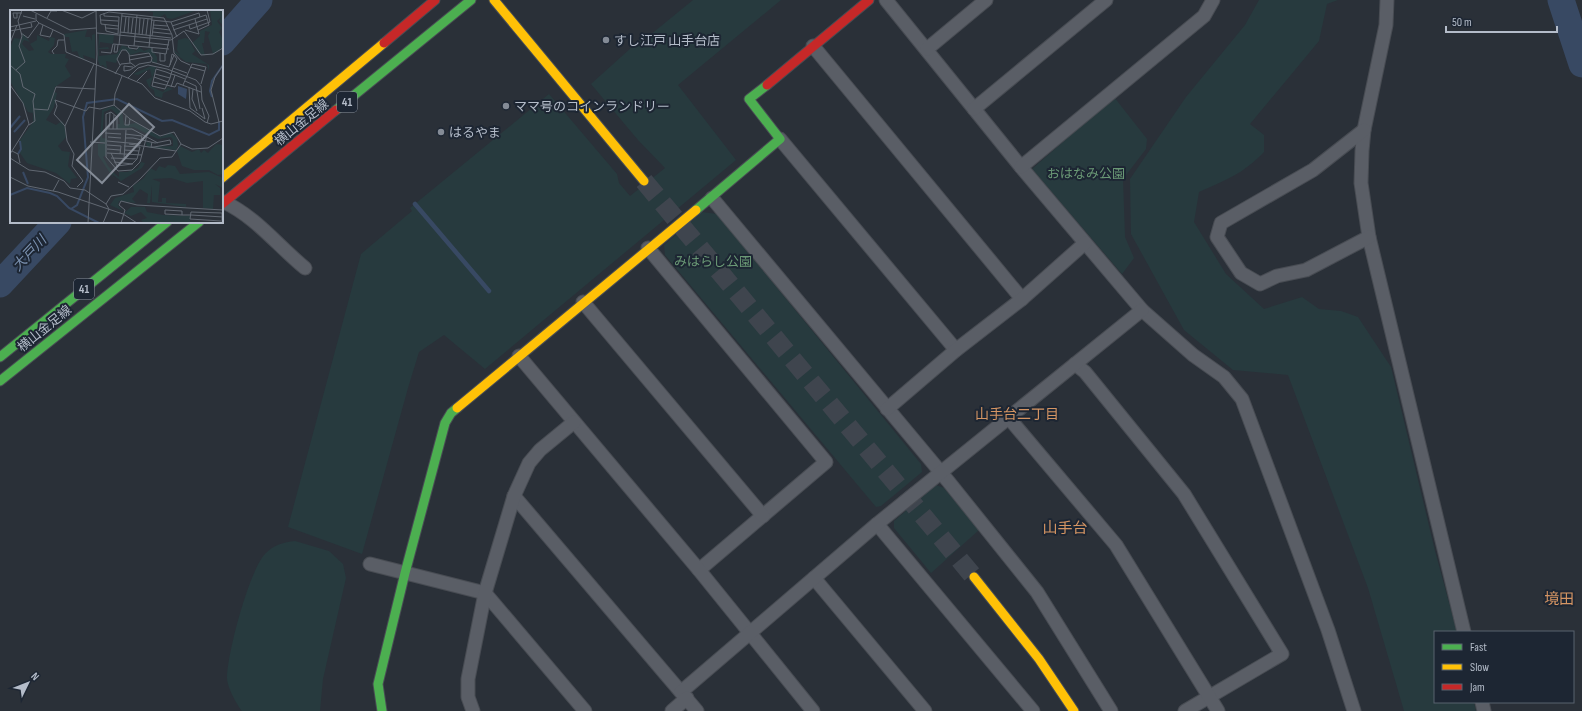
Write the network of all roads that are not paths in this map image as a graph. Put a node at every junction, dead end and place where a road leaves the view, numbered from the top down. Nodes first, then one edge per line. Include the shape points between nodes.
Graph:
1 (435, 0) edge
2 (471, 0) edge
3 (494, 0) edge
4 (869, 0) edge
5 (886, 0) edge
6 (986, 0) edge
7 (1106, 0) edge
8 (1213, 0) edge
9 (1387, 0) edge
10 (813, 46) junction
11 (927, 49) junction
12 (974, 109) junction
13 (1364, 130) junction
14 (780, 139) junction
15 (1022, 167) junction
16 (223, 177) edge
17 (644, 181) tunnel mouth
18 (712, 198) junction
19 (223, 203) edge
20 (166, 223) edge
21 (198, 223) edge
22 (1369, 237) junction
23 (1085, 243) junction
24 (648, 248) junction
25 (305, 268) dead end
26 (1022, 298) junction
27 (583, 302) junction
28 (1142, 310) junction
29 (956, 350) junction
30 (0, 356) edge
31 (520, 356) junction
32 (1075, 364) junction
33 (0, 381) edge
34 (887, 409) junction
35 (1008, 417) junction
36 (574, 422) junction
37 (941, 473) junction
38 (514, 496) junction
39 (763, 516) junction
40 (878, 524) junction
41 (370, 564) dead end
42 (699, 570) junction
43 (405, 573) junction
44 (974, 577) tunnel mouth
45 (814, 578) junction
46 (485, 593) junction
47 (1464, 631) edge
48 (749, 633) junction
49 (684, 695) junction
50 (1209, 696) junction
51 (382, 711) edge
52 (473, 711) edge
53 (585, 711) edge
54 (672, 711) edge
55 (697, 711) edge
56 (813, 711) edge
57 (925, 711) edge
58 (1033, 711) edge
59 (1074, 711) edge
60 (1111, 711) edge
61 (1185, 711) edge
62 (1218, 711) edge
63 (1354, 711) edge

1 - 16 street, 横山金足線 / 41
2 - 19 street, 横山金足線 / 41
3 - 17 street
4 - 10 street
5 - 11 street
6 - 11 street
7 - 12 street
8 - 15 street via 1204,16
9 - 13 street via 1386,25
10 - 14 street via 749,98
10 - 26 street
11 - 12 street
12 - 15 street
13 - 22 street via 1361,183
13 - 22 street via 1312,170 1221,223 1217,237 1241,272 1260,284 1277,276 1306,270
14 - 18 street
14 - 29 street
15 - 23 street
18 - 24 street
18 - 34 street
19 - 25 street via 252,218
20 - 30 street, 横山金足線 / 41
21 - 33 street, 横山金足線 / 41
22 - 47 street
23 - 26 street
23 - 28 street
24 - 27 street
24 - 39 street via 826,462
26 - 29 street
27 - 31 street
27 - 39 street
28 - 32 street
28 - 63 street via 1193,355 1224,377 1242,398 1328,630
29 - 34 street
31 - 36 street
31 - 43 street via 451,413 444,423
32 - 35 street
32 - 50 street via 1085,372 1184,494 1282,654
34 - 37 street
35 - 37 street
35 - 50 street via 1116,545
36 - 38 street via 540,450 529,463
36 - 42 street
37 - 40 street
37 - 60 street via 1037,592
38 - 46 street
38 - 49 street
39 - 42 street
40 - 45 street
40 - 58 street
41 - 43 street
42 - 48 street
43 - 46 street
43 - 51 street via 378,684
44 - 59 street via 1032,650
45 - 48 street
45 - 57 street
46 - 52 street via 468,679 468,698
46 - 53 street
48 - 49 street
48 - 56 street
49 - 54 street
49 - 55 street
50 - 61 street
50 - 62 street

